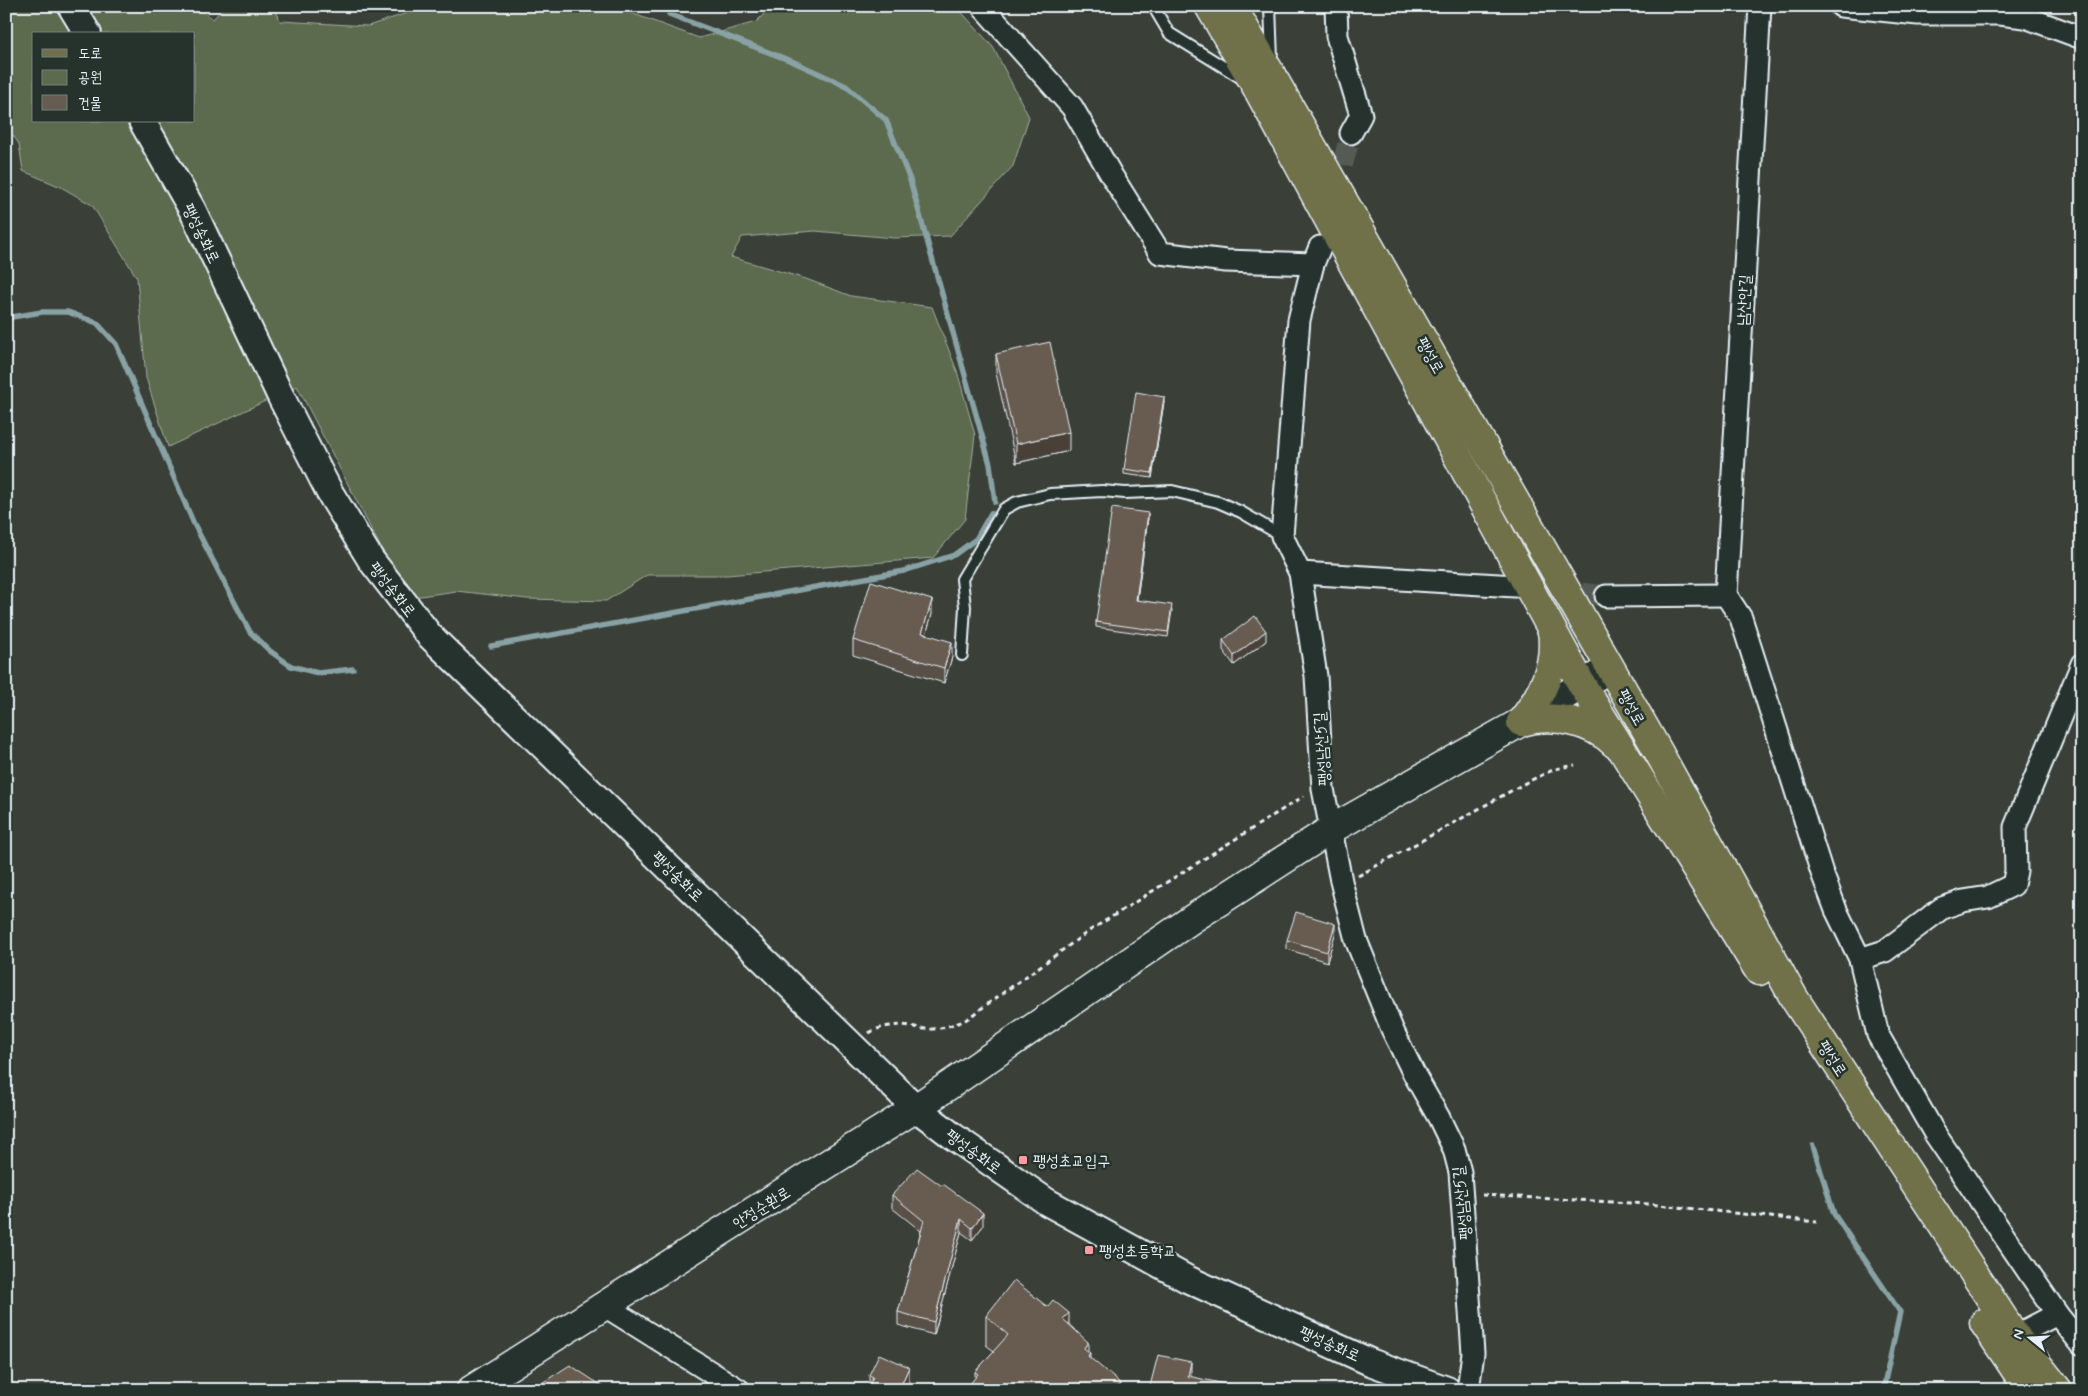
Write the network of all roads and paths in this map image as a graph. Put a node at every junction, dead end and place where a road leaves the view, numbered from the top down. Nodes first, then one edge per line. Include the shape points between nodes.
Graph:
1 (71, 6) edge
2 (982, 6) edge
3 (1152, 6) edge
4 (1209, 6) edge
5 (1232, 6) edge
6 (1270, 6) edge
7 (1336, 6) edge
8 (1760, 6) edge
9 (1840, 6) edge
10 (87, 32) edge
11 (2082, 38) edge
12 (1265, 82) junction
13 (143, 122) edge
14 (1350, 132) tunnel mouth
15 (1282, 536) junction
16 (1300, 574) junction
17 (1515, 586) tunnel mouth
18 (1726, 594) junction
19 (1606, 596) tunnel mouth
20 (1552, 630) junction
21 (962, 655) dead end
22 (2082, 664) edge
23 (1610, 668) junction
24 (1582, 685) junction
25 (1521, 722) junction
26 (1624, 752) junction
27 (1575, 766) dead end
28 (1323, 789) junction
29 (1330, 830) junction
30 (1341, 881) junction
31 (1860, 959) junction
32 (852, 1045) junction
33 (916, 1108) junction
34 (1461, 1194) junction
35 (1817, 1222) dead end
36 (605, 1306) junction
37 (2057, 1314) junction
38 (2015, 1336) junction
39 (2082, 1345) edge
40 (2026, 1387) edge
41 (470, 1390) edge
42 (739, 1390) edge
43 (1448, 1390) edge
44 (1468, 1390) edge
45 (2058, 1390) edge

1 - 10 street
2 - 15 street via 1072,107 1160,253 1226,261 1316,256 1299,320
3 - 12 lane via 1169,33
4 - 12 main road, 팽성로
5 - 12 main road, 팽성로
6 - 12 lane
7 - 14 street via 1337,36 1361,115
8 - 18 street, 남산안길
9 - 11 street via 1918,14 2025,17
12 - 20 main road, 팽성로
12 - 23 main road, 팽성로
13 - 32 street, 팽성송화로 via 192,212 330,493 371,560 429,635
15 - 16 street, 팽성남산5길
15 - 21 lane via 1218,502 1172,491 1050,494 1017,502 1004,509 962,579 965,607
16 - 17 street
16 - 28 street, 팽성남산5길 via 1316,676
18 - 19 street
18 - 31 street via 1741,618 1822,873
20 - 24 main road, 팽성로
20 - 25 main road via 1552,659 1547,679
22 - 31 street via 2015,827 2016,871 2013,885 1988,897 1942,908 1885,951
23 - 24 main road, 안정순환로
23 - 38 main road, 팽성로 via 1794,998
24 - 25 main road, 안정순환로
24 - 26 main road, 팽성로
25 - 26 main road via 1542,717 1579,724 1606,736
25 - 29 main road, 안정순환로
26 - 40 main road, 팽성로 via 1859,1130
27 - 30 path via 1555,769 1527,782 1363,875
28 - 29 street, 팽성남산5길
28 - 32 path via 1310,792 1089,930 964,1021 940,1028 909,1025 873,1030
29 - 30 street, 팽성남산5길
29 - 33 main road, 안정순환로 via 1195,917
30 - 34 street, 팽성남산5길 via 1356,940 1392,1029 1454,1149
31 - 37 street via 1878,1035 1935,1134
32 - 33 street, 팽성송화로
33 - 36 main road, 안정순환로
33 - 43 street, 팽성송화로 via 1047,1202 1187,1279 1370,1362
34 - 35 path via 1649,1204
34 - 44 street, 팽성남산5길 via 1473,1353
36 - 41 main road, 안정순환로
36 - 42 street
37 - 38 street
37 - 39 street
38 - 45 main road, 팽성로

